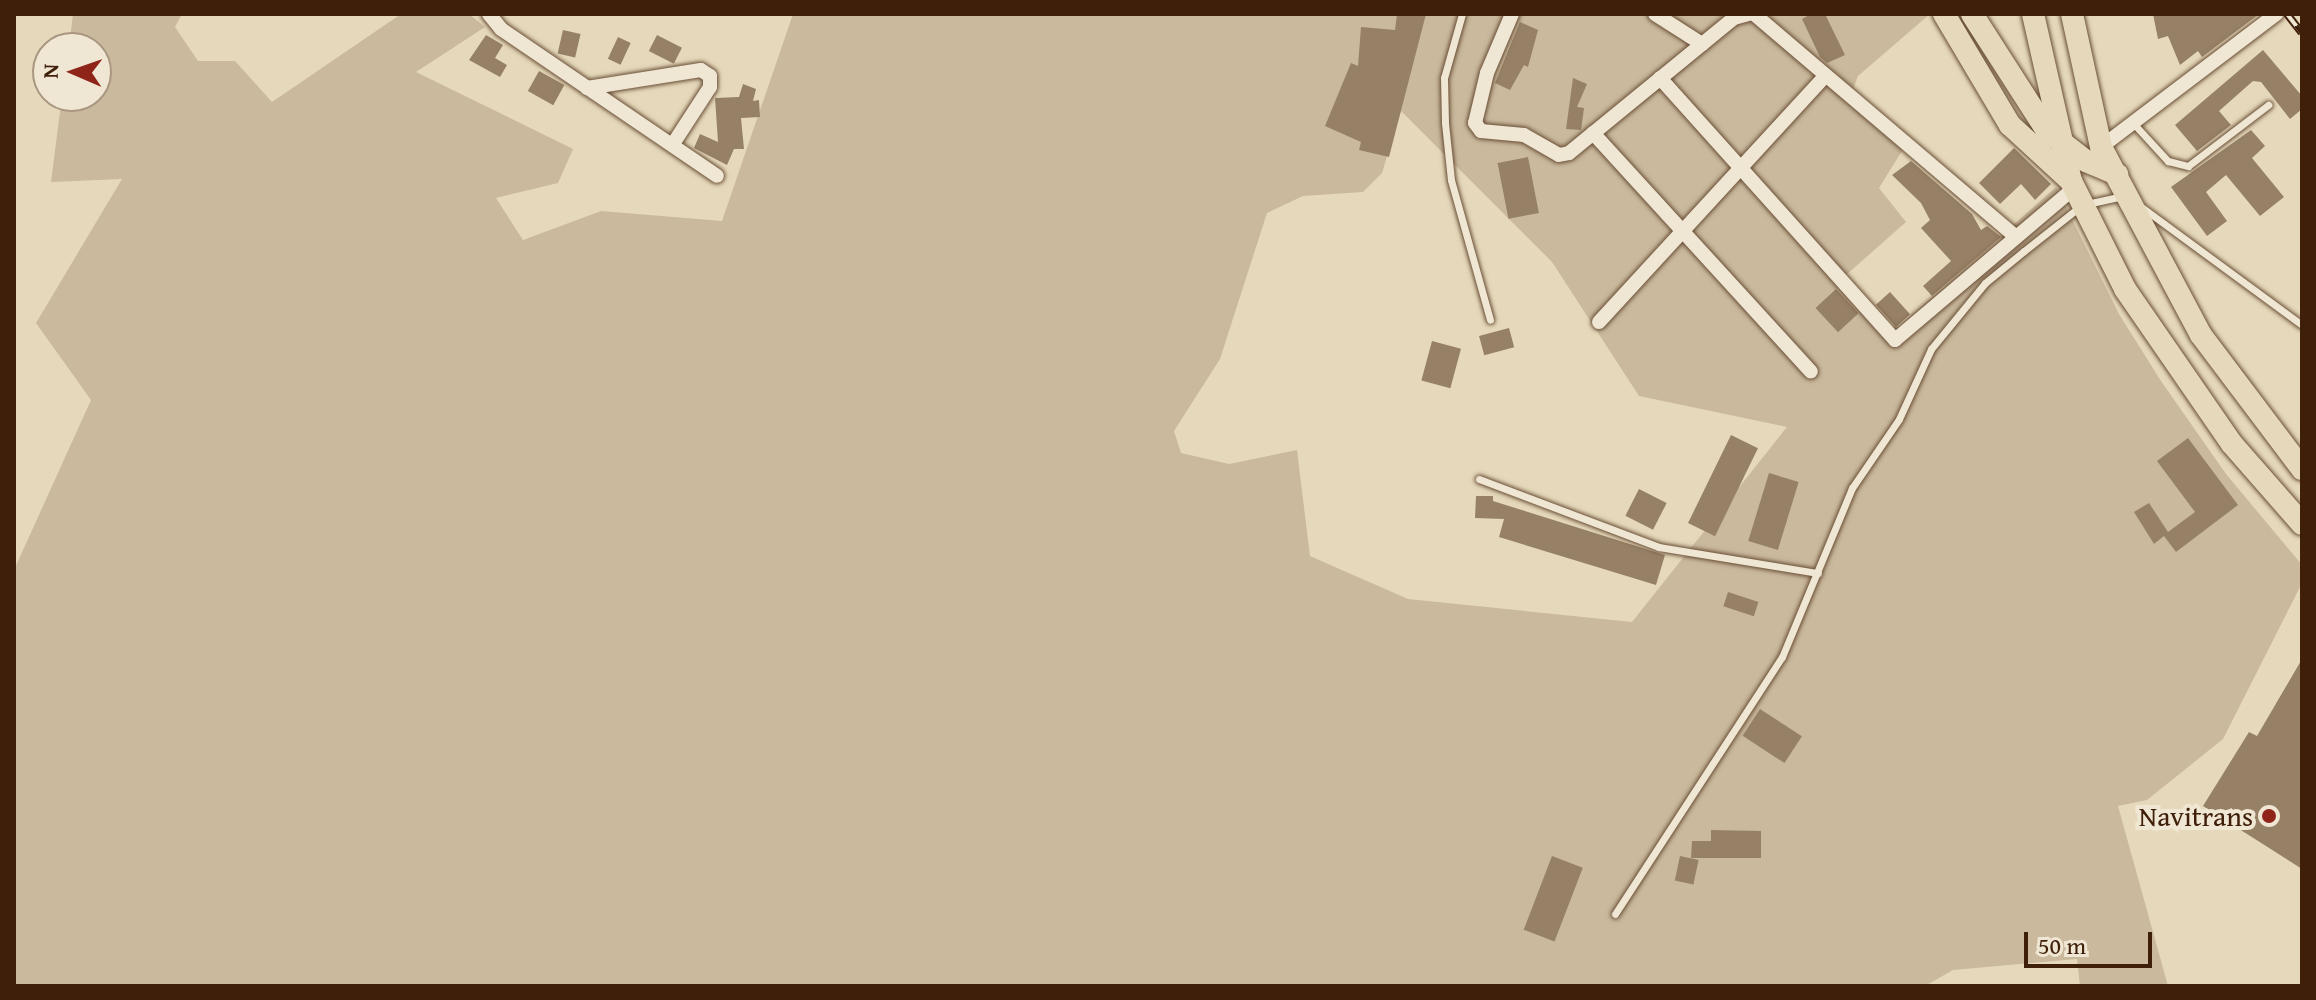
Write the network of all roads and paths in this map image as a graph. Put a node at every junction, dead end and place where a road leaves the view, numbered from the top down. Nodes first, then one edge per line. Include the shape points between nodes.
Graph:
1 (489, 14) edge
2 (1462, 14) edge
3 (1512, 14) edge
4 (1655, 14) edge
5 (1751, 14) edge
6 (1944, 14) edge
7 (1972, 14) edge
8 (2033, 14) edge
9 (2072, 14) edge
10 (2276, 14) edge
11 (1702, 44) junction
12 (1824, 77) junction
13 (1660, 78) junction
14 (587, 88) junction
15 (2268, 105) dead end
16 (2133, 123) junction
17 (1593, 133) junction
18 (673, 144) junction
19 (2065, 147) junction
20 (2101, 147) junction
21 (1740, 168) junction
22 (2117, 174) junction
23 (717, 176) dead end
24 (2075, 191) junction
25 (2126, 196) junction
26 (1682, 231) junction
27 (2016, 237) junction
28 (1490, 320) dead end
29 (1599, 322) dead end
30 (2302, 325) edge
31 (1811, 372) dead end
32 (2302, 469) edge
33 (1479, 479) dead end
34 (2302, 524) edge
35 (1818, 573) junction
36 (1615, 914) dead end

1 - 14 street via 501,29
2 - 28 lane via 1444,78 1445,123 1451,180
3 - 17 street via 1487,73 1475,123 1481,131 1524,135 1559,155
4 - 11 street
5 - 11 street via 1734,18
5 - 12 street
6 - 24 highway via 2010,125
7 - 19 highway via 2030,110
8 - 19 highway
9 - 20 highway
10 - 16 street
11 - 13 street
12 - 21 street
12 - 27 street
13 - 17 street
13 - 21 street
14 - 18 street
14 - 18 street via 701,70 710,76 710,87
15 - 16 lane via 2188,166 2168,161
16 - 20 street
17 - 26 street
18 - 23 street
19 - 22 highway
19 - 24 highway
20 - 22 highway
21 - 26 street
21 - 27 street via 1895,340
22 - 25 highway
24 - 25 lane
24 - 27 street
24 - 34 highway via 2176,369
24 - 35 lane via 1985,283 1931,349 1899,419 1852,488
25 - 30 lane
25 - 32 highway via 2201,335
26 - 29 street
26 - 31 street
33 - 35 lane via 1659,547
35 - 36 lane via 1782,657 1753,707

